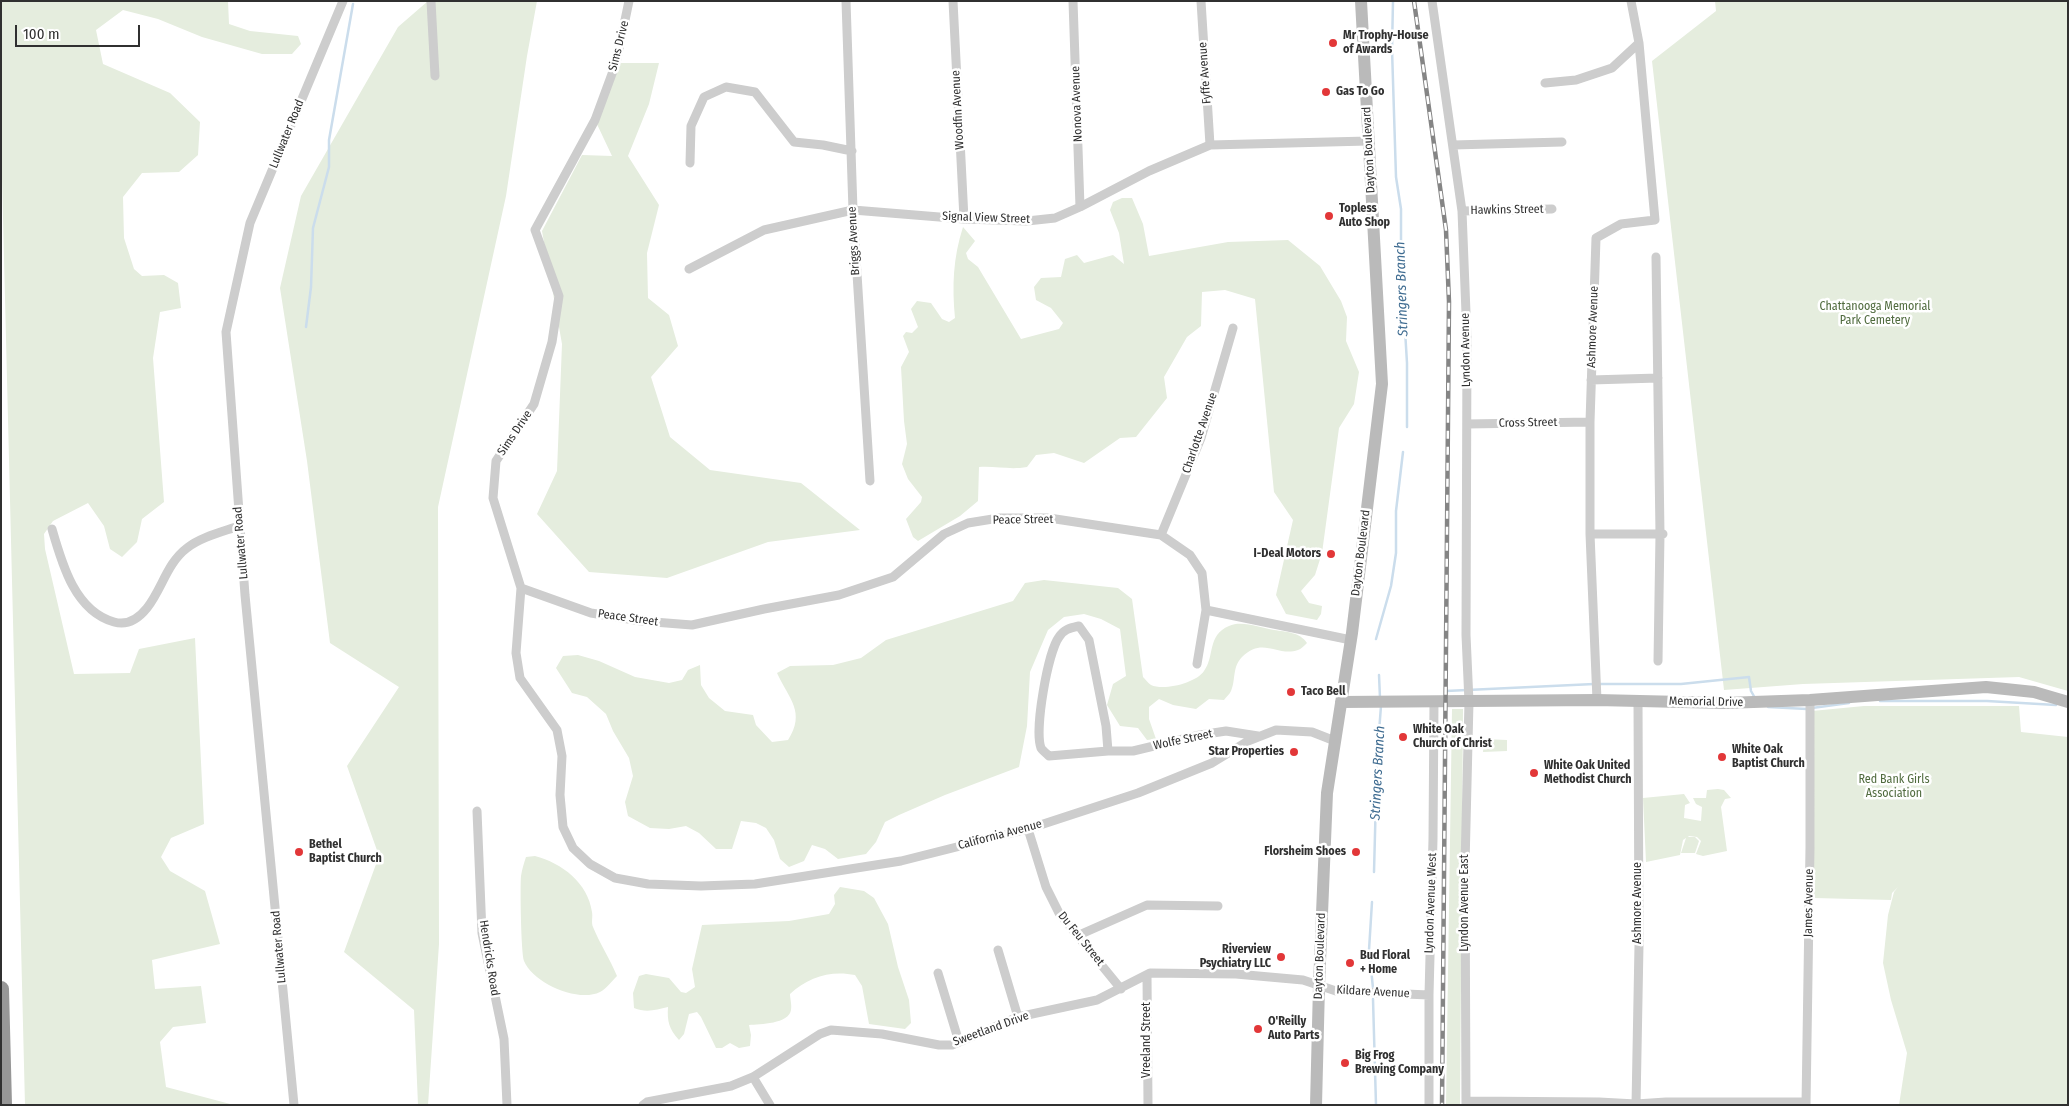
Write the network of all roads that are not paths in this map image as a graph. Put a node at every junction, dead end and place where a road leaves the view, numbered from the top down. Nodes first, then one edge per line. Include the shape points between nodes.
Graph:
1 (343, 1) edge
2 (431, 1) edge
3 (629, 1) edge
4 (846, 1) edge
5 (952, 1) edge
6 (1073, 1) edge
7 (1200, 1) edge
8 (1361, 1) edge
9 (1432, 1) edge
10 (1631, 1) edge
11 (1639, 43) junction
12 (435, 76) dead end
13 (1545, 82) dead end
14 (1368, 141) junction
15 (1562, 142) dead end
16 (1210, 144) junction
17 (1453, 145) junction
18 (852, 151) junction
19 (690, 163) dead end
20 (1080, 207) junction
21 (1552, 209) dead end
22 (853, 210) junction
23 (1462, 211) junction
24 (964, 219) junction
25 (1656, 258) dead end
26 (689, 270) dead end
27 (1233, 328) dead end
28 (1658, 378) junction
29 (1591, 380) junction
30 (1590, 422) junction
31 (1467, 424) junction
32 (870, 481) dead end
33 (239, 526) junction
34 (52, 529) dead end
35 (1590, 534) junction
36 (1662, 534) junction
37 (1161, 535) junction
38 (521, 588) junction
39 (1206, 610) junction
40 (1351, 640) junction
41 (1658, 660) dead end
42 (1197, 664) dead end
43 (1597, 700) junction
44 (1810, 700) junction
45 (1434, 701) junction
46 (1638, 701) junction
47 (1341, 702) junction
48 (1469, 702) junction
49 (2068, 702) edge
50 (1258, 736) junction
51 (1335, 740) junction
52 (1108, 751) junction
53 (477, 811) dead end
54 (1028, 829) junction
55 (648, 884) joint
56 (1218, 906) dead end
57 (1079, 935) junction
58 (998, 950) dead end
59 (938, 973) dead end
60 (1147, 975) junction
61 (1318, 986) junction
62 (1, 989) edge
63 (1121, 989) junction
64 (1429, 995) junction
65 (1018, 1017) junction
66 (959, 1042) junction
67 (753, 1077) junction
68 (1466, 1103) edge
69 (1636, 1104) edge
70 (1806, 1104) edge
71 (4, 1105) edge
72 (294, 1105) edge
73 (507, 1105) edge
74 (643, 1105) edge
75 (770, 1105) edge
76 (1148, 1105) edge
77 (1316, 1105) edge
78 (1429, 1105) edge

1 - 33 street, Lullwater Road via 250,223 226,332
2 - 12 street
3 - 38 street, Sims Drive via 616,63 595,120 535,230 559,296 552,342 534,404 496,461 493,498
4 - 18 street, Briggs Avenue
5 - 24 street, Woodfin Avenue
6 - 20 street, Nonova Avenue
7 - 16 street, Fyffe Avenue
8 - 14 main road, Dayton Boulevard
9 - 17 street, Lyndon Avenue
10 - 11 street, Ashmore Avenue
11 - 13 street via 1612,68 1576,80
11 - 29 street, Ashmore Avenue via 1655,220 1621,224 1596,238
14 - 16 street, Signal View Street
14 - 40 main road, Dayton Boulevard via 1382,384
15 - 17 street
16 - 20 street, Signal View Street
17 - 23 street, Lyndon Avenue
18 - 19 street via 794,142 755,92 726,87 704,97 691,126
18 - 22 street, Briggs Avenue
20 - 24 street, Signal View Street via 1054,218 1027,221
21 - 23 street, Hawkins Street
22 - 24 street, Signal View Street
22 - 26 street, Signal View Street via 764,230
22 - 32 street, Briggs Avenue
23 - 31 street, Lyndon Avenue
25 - 28 street
27 - 37 street, Charlotte Avenue via 1201,438
28 - 29 street
28 - 36 street
29 - 30 street, Ashmore Avenue
30 - 31 street, Cross Street
30 - 35 street, Ashmore Avenue
31 - 48 street, Lyndon Avenue via 1466,635
33 - 34 street via 186,548 147,608 136,619 120,624 102,619 89,608 62,564
33 - 72 street, Lullwater Road
35 - 36 street
35 - 43 street, Ashmore Avenue
36 - 41 street
37 - 38 street, Peace Street via 1050,518 999,518 968,523 944,534 892,577 838,595 692,625 641,621 591,612
37 - 39 street, Peace Street via 1190,555 1202,573
38 - 55 street, Sims Drive via 516,653 520,678 557,730 562,756 560,795 563,827 573,848 590,864 614,878
39 - 40 street
39 - 42 street, Peace Street
40 - 47 main road, Dayton Boulevard
43 - 46 main road, Memorial Drive
43 - 48 main road, Memorial Drive
44 - 46 main road, Memorial Drive via 1725,703
44 - 49 main road, Memorial Drive via 1986,687 2034,692
44 - 70 street, James Avenue
45 - 47 main road, Memorial Drive
45 - 48 main road, Memorial Drive
45 - 64 street, Lyndon Avenue West
46 - 69 street, Ashmore Avenue
47 - 51 main road, Dayton Boulevard
48 - 68 street, Lyndon Avenue East via 1465,865
50 - 51 street, California Avenue via 1276,730 1297,731
50 - 52 street, Wolfe Street via 1226,731 1133,751
50 - 54 street, California Avenue via 1212,763 1174,780
51 - 61 main road, Dayton Boulevard via 1327,793
52 - 52 street, Wolfe Street via 1089,640 1078,626 1066,629 1057,638 1042,690 1042,749 1049,756
53 - 73 street, Hendricks Road via 482,932 504,1039
54 - 55 street, California Avenue via 901,861 755,884
54 - 57 street, Du Feu Street via 1046,887 1059,913
56 - 57 street via 1148,905
57 - 63 street, Du Feu Street
58 - 65 street
59 - 66 street
60 - 61 street, Sweetland Drive via 1231,974 1303,980
60 - 63 street, Sweetland Drive
60 - 76 street, Vreeland Street
61 - 64 street, Kildare Avenue via 1336,991
61 - 77 main road, Dayton Boulevard
62 - 71 highway
63 - 65 street, Sweetland Drive via 1097,1000
64 - 78 street, Lyndon Avenue West
65 - 66 street, Sweetland Drive
66 - 67 street, Sweetland Drive via 940,1045 882,1034 831,1030
67 - 74 street, Sweetland Drive via 731,1086
67 - 75 street
68 - 69 street
69 - 70 street

